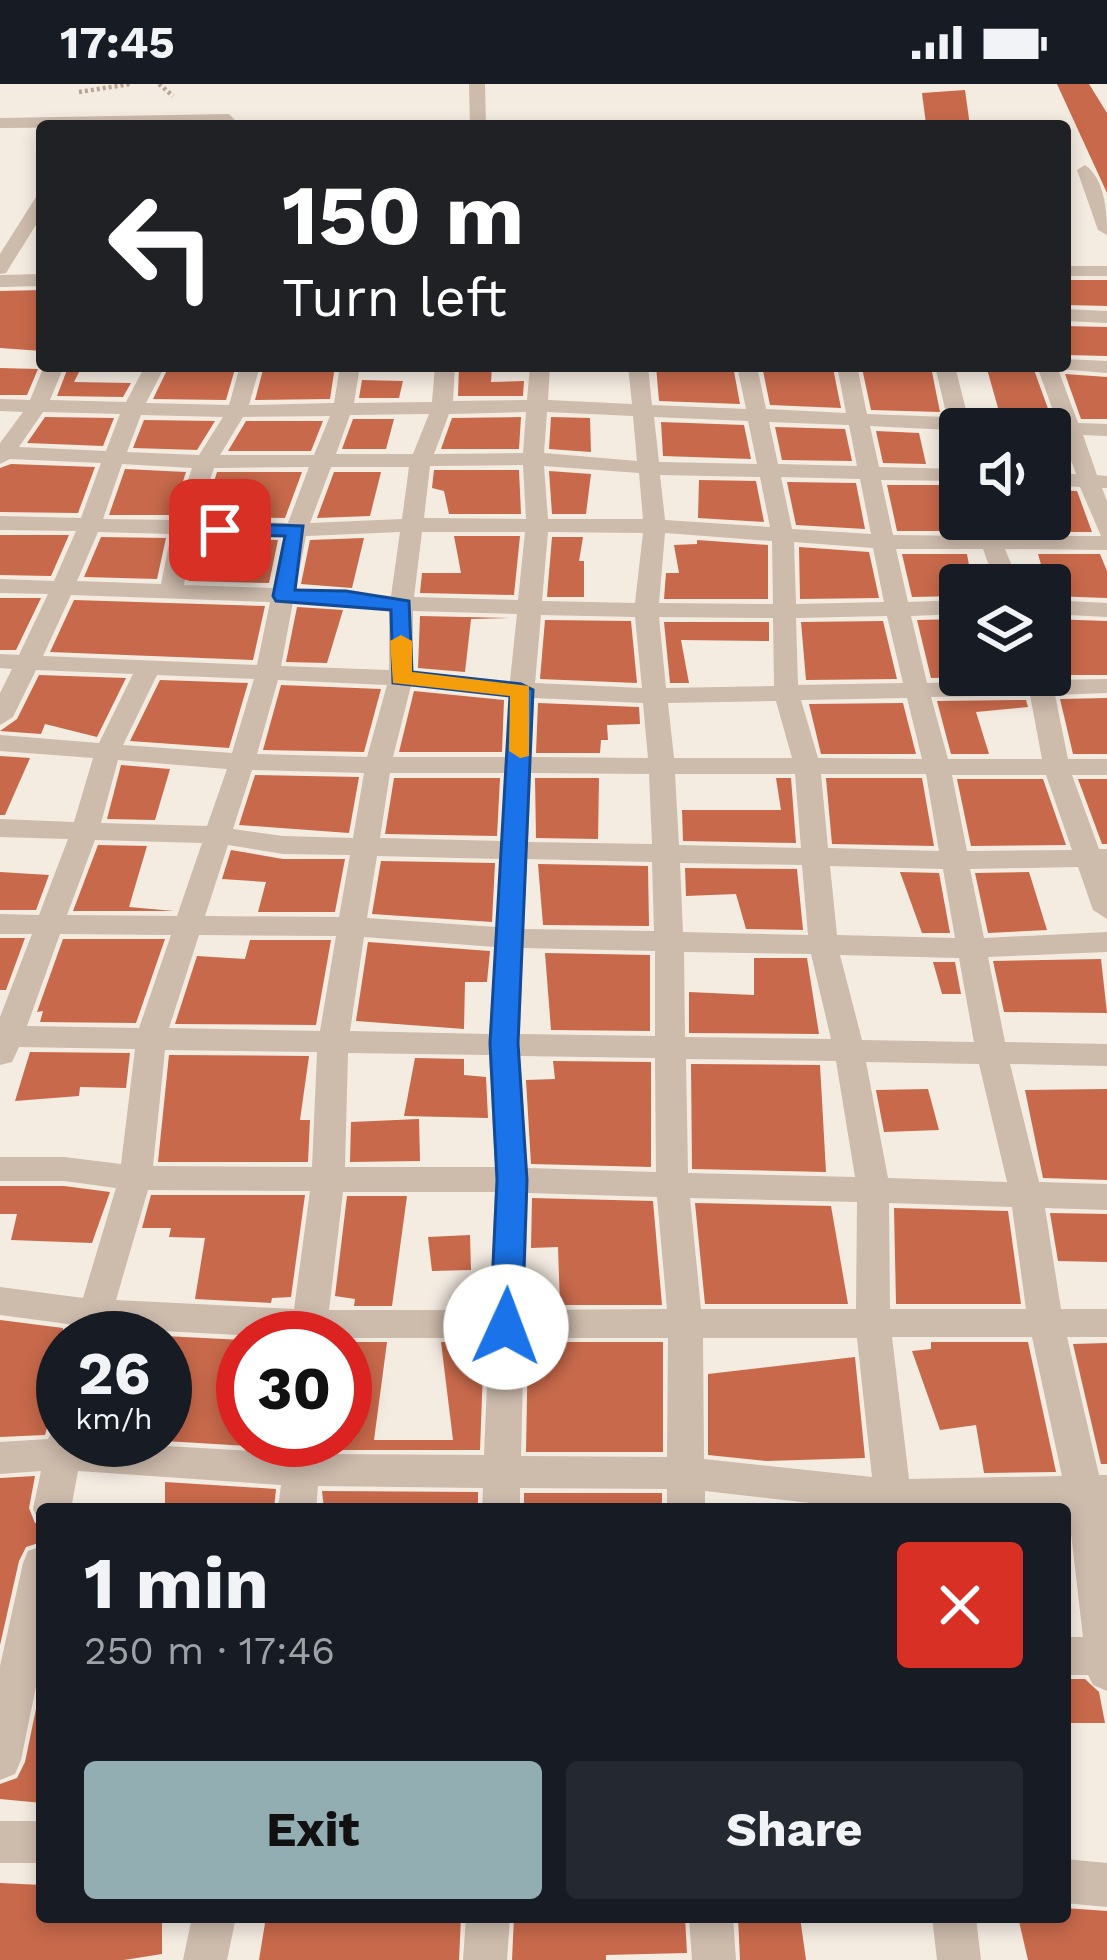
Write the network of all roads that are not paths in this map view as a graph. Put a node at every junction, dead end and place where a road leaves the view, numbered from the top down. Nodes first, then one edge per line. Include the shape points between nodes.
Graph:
1 (477, 84) edge
2 (478, 120) edge
3 (0, 123) edge
4 (36, 123) edge
5 (1085, 170) dead end
6 (36, 208) edge
7 (1107, 230) edge
8 (7, 239) edge
9 (0, 269) edge
10 (1107, 271) edge
11 (1071, 272) edge
12 (0, 280) edge
13 (36, 280) edge
14 (1071, 315) edge
15 (1107, 317) edge
16 (1071, 365) edge
17 (1107, 367) edge
18 (51, 372) edge
19 (151, 372) edge
20 (248, 372) edge
21 (349, 372) edge
22 (445, 372) edge
23 (540, 372) edge
24 (638, 372) edge
25 (749, 372) edge
26 (848, 372) edge
27 (947, 372) edge
28 (1049, 372) edge
29 (0, 405) edge
30 (37, 406) junction
31 (442, 406) junction
32 (538, 406) junction
33 (343, 408) junction
34 (956, 408) edge
35 (1063, 408) edge
36 (129, 409) junction
37 (237, 411) junction
38 (642, 414) junction
39 (760, 416) junction
40 (860, 418) junction
41 (939, 426) edge
42 (1071, 428) edge
43 (1071, 430) edge
44 (1107, 430) edge
45 (1, 454) edge
46 (112, 457) junction
47 (533, 459) junction
48 (321, 461) junction
49 (205, 462) junction
50 (420, 463) junction
51 (651, 468) junction
52 (770, 470) junction
53 (867, 472) junction
54 (939, 476) edge
55 (1100, 482) edge
56 (0, 524) edge
57 (414, 525) junction
58 (537, 525) junction
59 (655, 526) junction
60 (88, 529) junction
61 (183, 529) junction
62 (296, 530) junction
63 (1107, 531) edge
64 (939, 535) edge
65 (782, 537) junction
66 (1071, 539) edge
67 (886, 542) junction
68 (1107, 543) edge
69 (0, 586) edge
70 (59, 588) junction
71 (171, 594) junction
72 (284, 596) junction
73 (401, 606) junction
74 (527, 608) junction
75 (939, 608) edge
76 (1071, 608) edge
77 (900, 609) junction
78 (1107, 610) edge
79 (646, 611) junction
80 (786, 613) junction
81 (0, 661) edge
82 (28, 662) junction
83 (148, 668) junction
84 (268, 672) junction
85 (401, 678) junction
86 (1071, 683) edge
87 (1107, 686) edge
88 (939, 688) edge
89 (917, 689) junction
90 (521, 690) junction
91 (786, 692) junction
92 (653, 696) junction
93 (1044, 696) edge
94 (0, 717) edge
95 (0, 743) edge
96 (108, 749) junction
97 (242, 762) junction
98 (378, 765) junction
99 (520, 765) junction
100 (662, 765) junction
101 (937, 766) junction
102 (1107, 767) edge
103 (1057, 768) junction
104 (808, 770) junction
105 (0, 828) edge
106 (86, 830) junction
107 (218, 835) junction
108 (364, 844) junction
109 (515, 849) junction
110 (664, 852) junction
111 (813, 856) junction
112 (1099, 858) edge
113 (957, 860) junction
114 (1107, 910) edge
115 (0, 924) edge
116 (47, 925) junction
117 (354, 927) junction
118 (185, 928) junction
119 (510, 938) junction
120 (669, 938) junction
121 (1107, 942) edge
122 (823, 943) junction
123 (971, 948) junction
124 (152, 1038) junction
125 (333, 1041) junction
126 (2, 1042) edge
127 (504, 1043) junction
128 (670, 1046) junction
129 (849, 1049) junction
130 (991, 1051) junction
131 (1107, 1055) edge
132 (0, 1169) edge
133 (135, 1178) junction
134 (328, 1180) junction
135 (512, 1180) junction
136 (672, 1183) junction
137 (874, 1187) junction
138 (1026, 1194) junction
139 (1107, 1197) edge
140 (0, 1301) edge
141 (38, 1311) edge
142 (94, 1311) edge
143 (311, 1311) edge
144 (1045, 1319) junction
145 (685, 1321) junction
146 (873, 1323) junction
147 (1107, 1323) edge
148 (506, 1327) junction
149 (372, 1330) edge
150 (36, 1452) edge
151 (0, 1458) edge
152 (60, 1467) edge
153 (303, 1467) edge
154 (371, 1467) edge
155 (504, 1491) edge
156 (686, 1491) edge
157 (1096, 1492) edge
158 (893, 1502) edge
159 (53, 1503) edge
160 (298, 1503) edge
161 (36, 1584) edge
162 (24, 1626) edge
163 (1095, 1660) edge
164 (0, 1760) edge
165 (0, 1842) edge
166 (36, 1842) edge
167 (1071, 1882) edge
168 (1107, 1885) edge
169 (213, 1923) edge
170 (488, 1923) edge
171 (712, 1923) edge
172 (955, 1923) edge
173 (205, 1960) edge
174 (485, 1960) edge
175 (714, 1960) edge
176 (959, 1960) edge

1 - 2 street
3 - 4 street
5 - 7 street
6 - 8 street
8 - 9 street
10 - 11 street
12 - 13 street
14 - 15 street
16 - 17 street
18 - 30 street
19 - 36 street
20 - 37 street
21 - 33 street
22 - 31 street
23 - 32 street
24 - 38 street
25 - 39 street
26 - 40 street
27 - 34 street
28 - 35 street
29 - 30 street
30 - 36 street
30 - 45 street
31 - 32 street
31 - 33 street
31 - 50 street
32 - 38 street
32 - 47 street
33 - 37 street
33 - 48 street
36 - 37 street
36 - 46 street
37 - 49 street
38 - 39 street
38 - 51 street
39 - 40 street
39 - 52 street
40 - 41 street
40 - 53 street
42 - 44 street
43 - 55 street
45 - 46 street
46 - 49 street
46 - 60 street
47 - 50 street
47 - 51 street
47 - 58 street
48 - 49 street
48 - 50 street
48 - 62 street
49 - 61 street
50 - 57 street
51 - 52 street
51 - 59 street
52 - 53 street
52 - 65 street
53 - 54 street
53 - 67 street
55 - 63 street
56 - 60 street
57 - 58 street
57 - 62 street
57 - 73 street
58 - 59 street
58 - 74 street
59 - 65 street
59 - 79 street
60 - 61 street
60 - 70 street
61 - 62 street
61 - 71 street
62 - 72 street
64 - 67 street
65 - 67 street
65 - 80 street
66 - 68 street
67 - 77 street
69 - 70 street
70 - 71 street
70 - 82 street
71 - 72 street
72 - 73 street
72 - 84 street
73 - 74 street
73 - 85 street
74 - 79 street
74 - 90 street
75 - 77 street
76 - 78 street
77 - 80 street
77 - 89 street
79 - 80 street
79 - 92 street
80 - 91 street
81 - 82 street
82 - 83 street
82 - 94 street
83 - 84 street
83 - 96 street
84 - 85 street
84 - 97 street
85 - 90 street
85 - 98 street
86 - 87 street
88 - 89 street
89 - 91 street
89 - 101 street
90 - 92 street
90 - 99 street
91 - 92 street
91 - 104 street
92 - 100 street
93 - 103 street
95 - 96 street
96 - 97 street
96 - 106 street
97 - 98 street
97 - 107 street
98 - 99 street
98 - 108 street
99 - 100 street
99 - 109 street
100 - 104 street
100 - 110 street
101 - 103 street
101 - 104 street
101 - 113 street
102 - 103 street
103 - 112 street
104 - 111 street
105 - 106 street
106 - 107 street
106 - 116 street
107 - 108 street
107 - 118 street
108 - 109 street
108 - 117 street
109 - 110 street
109 - 119 street
110 - 111 street
110 - 120 street
111 - 113 street
111 - 122 street
112 - 113 street
112 - 114 street
113 - 123 street
115 - 116 street
116 - 118 street
116 - 126 street
117 - 118 street
117 - 119 street
117 - 125 street
118 - 124 street
119 - 120 street
119 - 127 street
120 - 122 street
120 - 128 street
121 - 123 street
122 - 123 street
122 - 129 street
123 - 130 street
124 - 125 street
124 - 126 street
124 - 133 street
125 - 127 street
125 - 134 street
127 - 128 street
127 - 135 street
128 - 129 street
128 - 136 street
129 - 130 street
129 - 137 street
130 - 131 street
130 - 138 street
132 - 133 street
133 - 134 street
133 - 142 street
134 - 135 street
134 - 143 street
135 - 136 street
135 - 148 street
136 - 137 street
136 - 145 street
137 - 138 street
137 - 146 street
138 - 139 street
138 - 144 street
140 - 141 street
144 - 146 street
144 - 147 street
144 - 157 street
145 - 146 street
145 - 148 street
145 - 156 street
146 - 158 street
148 - 149 street
148 - 155 street
150 - 151 street
152 - 159 street
153 - 160 street
154 - 155 street
155 - 156 street
156 - 158 street
157 - 158 street
157 - 163 street
161 - 162 street
162 - 164 street
165 - 166 street
167 - 168 street
169 - 173 street
170 - 174 street
171 - 175 street
172 - 176 street

